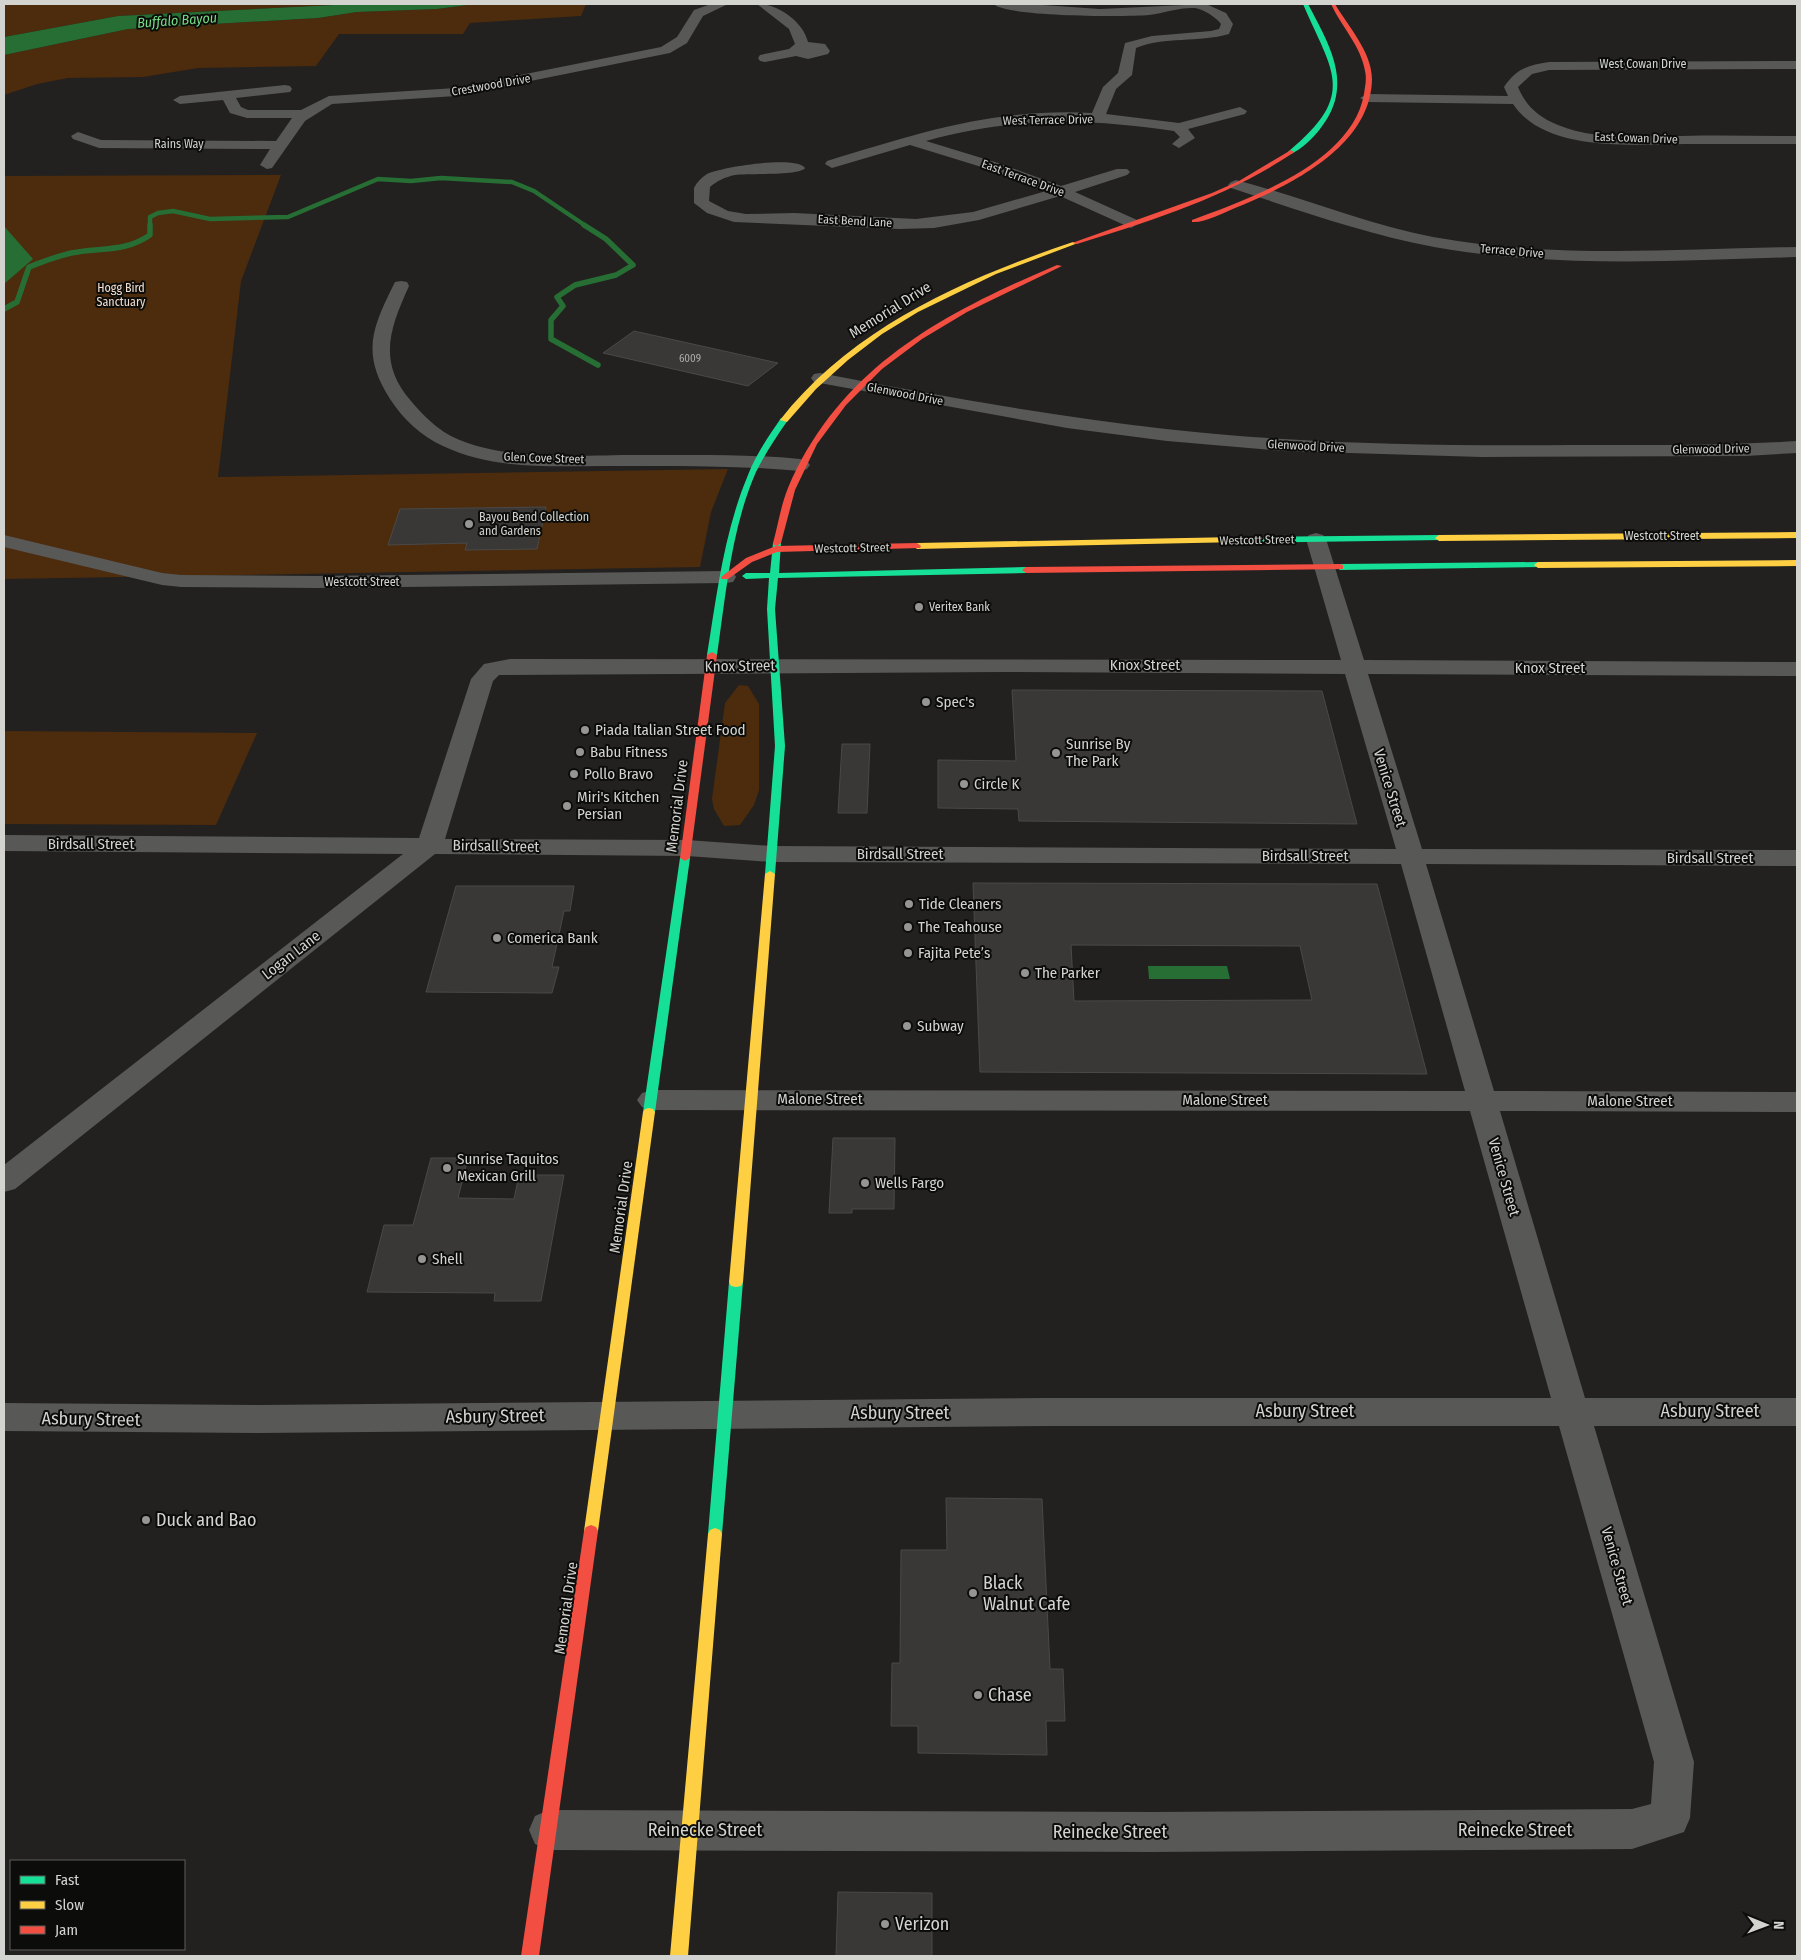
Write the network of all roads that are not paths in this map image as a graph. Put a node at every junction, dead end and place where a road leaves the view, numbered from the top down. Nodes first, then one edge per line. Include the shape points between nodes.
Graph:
1 (722, 4) edge
2 (763, 4) edge
3 (1000, 4) edge
4 (1199, 4) edge
5 (1305, 4) edge
6 (1333, 4) edge
7 (765, 58) dead end
8 (1797, 65) edge
9 (285, 89) dead end
10 (227, 95) junction
11 (1362, 97) junction
12 (180, 100) dead end
13 (1516, 100) junction
14 (1240, 111) dead end
15 (302, 114) junction
16 (1097, 118) junction
17 (1179, 127) junction
18 (78, 136) dead end
19 (1797, 140) edge
20 (912, 141) junction
21 (1179, 144) dead end
22 (281, 145) junction
23 (1296, 151) junction
24 (1326, 156) junction
25 (267, 165) dead end
26 (816, 167) joint
27 (1122, 172) dead end
28 (1236, 185) junction
29 (1061, 190) junction
30 (1265, 194) junction
31 (1130, 223) junction
32 (1182, 225) dead end
33 (1148, 230) dead end
34 (1797, 252) edge
35 (1071, 262) dead end
36 (972, 281) junction
37 (401, 286) dead end
38 (936, 326) junction
39 (820, 378) junction
40 (858, 386) junction
41 (1797, 447) edge
42 (757, 461) junction
43 (800, 465) junction
44 (1797, 535) edge
45 (1316, 539) junction
46 (4, 541) edge
47 (776, 549) junction
48 (1065, 557) junction
49 (1797, 563) edge
50 (1325, 568) junction
51 (773, 574) junction
52 (725, 577) junction
53 (775, 666) junction
54 (1352, 666) junction
55 (709, 668) junction
56 (1797, 670) edge
57 (4, 843) edge
58 (430, 846) junction
59 (687, 848) junction
60 (772, 854) junction
61 (1411, 856) junction
62 (1797, 858) edge
63 (750, 1099) junction
64 (652, 1100) junction
65 (1481, 1100) junction
66 (1797, 1102) edge
67 (4, 1182) edge
68 (1572, 1411) junction
69 (1797, 1412) edge
70 (607, 1415) junction
71 (725, 1415) junction
72 (4, 1418) edge
73 (1670, 1818) joint
74 (549, 1830) junction
75 (689, 1830) junction
76 (530, 1956) edge
77 (678, 1956) edge

1 - 15 street, Crestwood Drive via 698,13 687,35 676,45 644,56 456,92 340,98 314,105
2 - 7 street via 788,20 802,37 799,49
3 - 4 street via 1109,14 1164,11
4 - 16 street via 1222,16 1227,24 1224,31 1130,46 1125,75 1110,87
5 - 23 main road, Memorial Drive via 1341,73 1330,113
6 - 11 main road via 1369,78
8 - 13 street, West Cowan Drive via 1549,66 1517,76 1511,87
9 - 10 street
10 - 12 street
10 - 15 street via 235,110 247,114
11 - 13 street
11 - 24 main road via 1349,134
13 - 19 street, East Cowan Drive via 1536,120 1566,132 1592,137
14 - 17 street, West Terrace Drive
15 - 22 street, Crestwood Drive
16 - 17 street, West Terrace Drive
16 - 20 street, West Terrace Drive via 1000,120
17 - 21 street via 1188,138
18 - 22 street, Rains Way via 99,144
20 - 26 street, West Terrace Drive
20 - 29 street, East Terrace Drive
22 - 25 street, Crestwood Drive
23 - 24 main road
23 - 28 main road, Memorial Drive
24 - 30 main road
26 - 29 street, East Bend Lane via 742,170 719,176 704,184 702,202 728,217 750,219 935,223 969,218
27 - 29 street, East Bend Lane
28 - 30 street, Terrace Drive
28 - 31 main road, Memorial Drive
29 - 31 street, East Terrace Drive
30 - 32 main road
30 - 34 street, Terrace Drive via 1394,233 1472,247 1583,256
31 - 33 main road
31 - 36 main road, Memorial Drive via 1045,251
35 - 38 main road via 1026,278
36 - 38 main road via 974,292 937,310
36 - 39 main road, Memorial Drive via 868,339
37 - 42 street, Glen Cove Street via 380,343 382,367 394,392 413,417 449,443 521,460
38 - 40 main road via 902,348
39 - 40 street, Glenwood Drive
39 - 42 main road, Memorial Drive via 786,415
40 - 41 street, Glenwood Drive via 1123,430 1309,446 1425,451
40 - 43 main road via 827,420
42 - 43 street, Glen Cove Street
42 - 52 main road, Memorial Drive via 740,502
43 - 47 main road via 785,502
44 - 45 main road, Westcott Street
45 - 48 main road, Westcott Street
45 - 50 street, Venice Street
46 - 52 street, Westcott Street via 147,576 181,581
47 - 48 main road, Westcott Street
47 - 51 main road
47 - 52 main road, Westcott Street via 754,556
48 - 50 main road, Westcott Street
48 - 51 main road, Westcott Street
49 - 50 main road, Westcott Street
50 - 54 street, Venice Street
51 - 52 main road, Westcott Street
51 - 53 main road
52 - 55 main road, Memorial Drive
53 - 54 street, Knox Street
53 - 55 street, Knox Street
53 - 60 main road via 780,729
54 - 56 street, Knox Street
54 - 61 street, Venice Street
55 - 58 street, Knox Street via 510,666 492,669 482,679
55 - 59 main road, Memorial Drive
57 - 58 street, Birdsall Street
58 - 59 street, Birdsall Street
58 - 67 street, Logan Lane
59 - 60 street, Birdsall Street
59 - 64 main road, Memorial Drive
60 - 61 street, Birdsall Street
60 - 63 main road
61 - 62 street, Birdsall Street
61 - 65 street, Venice Street
63 - 64 street, Malone Street
63 - 65 street, Malone Street
63 - 71 main road
64 - 70 main road, Memorial Drive
65 - 66 street, Malone Street
65 - 68 street, Venice Street
68 - 69 street, Asbury Street
68 - 71 street, Asbury Street
68 - 73 street, Venice Street via 1674,1762
70 - 71 street, Asbury Street
70 - 72 street, Asbury Street
70 - 74 main road, Memorial Drive
71 - 75 main road
73 - 75 street, Reinecke Street via 1632,1829
74 - 75 street, Reinecke Street
74 - 76 main road, Memorial Drive
75 - 77 main road

